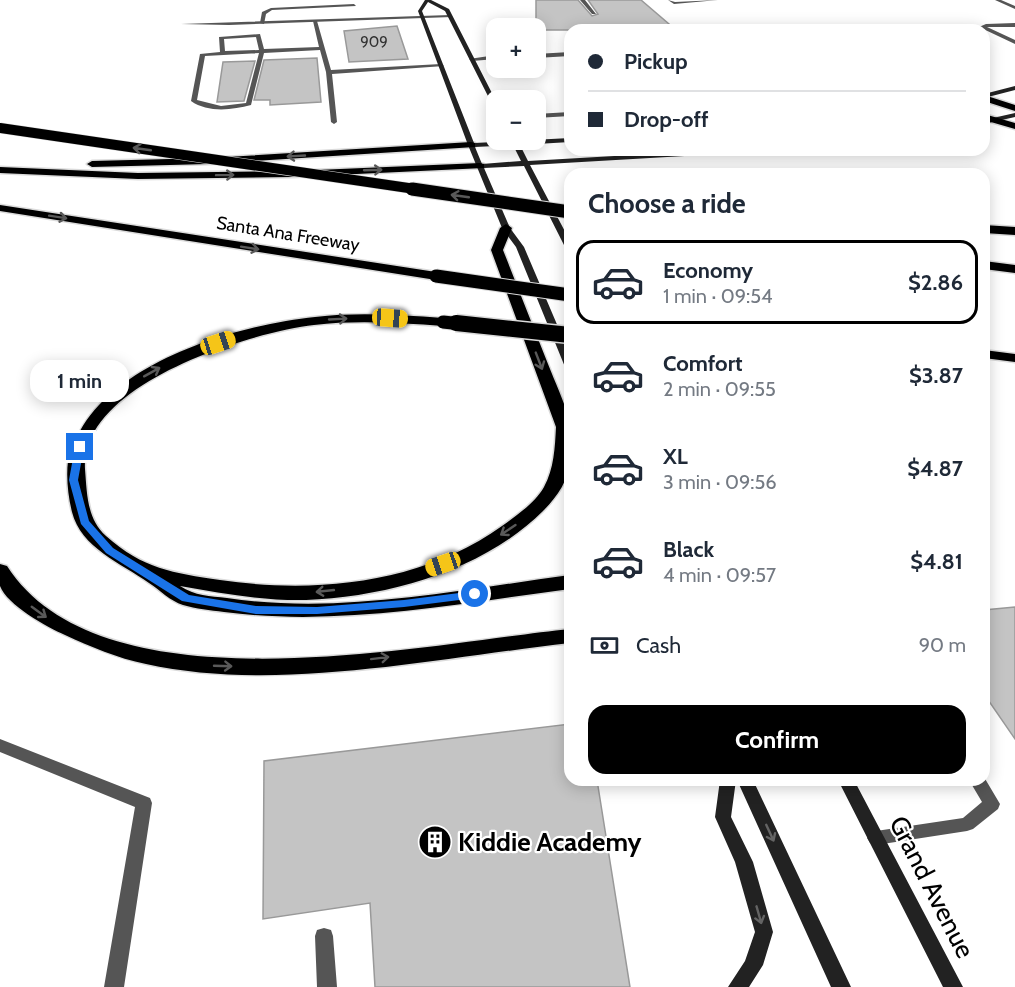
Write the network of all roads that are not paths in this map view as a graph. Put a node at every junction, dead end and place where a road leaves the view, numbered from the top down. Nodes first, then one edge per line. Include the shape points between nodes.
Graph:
1 (427, 0) edge
2 (582, 0) edge
3 (670, 0) edge
4 (716, 0) edge
5 (997, 0) edge
6 (354, 5) dead end
7 (1015, 8) edge
8 (594, 13) dead end
9 (450, 16) junction
10 (423, 17) junction
11 (315, 21) junction
12 (262, 23) junction
13 (183, 24) dead end
14 (1015, 25) edge
15 (990, 27) edge
16 (990, 31) edge
17 (1015, 42) edge
18 (323, 48) junction
19 (262, 51) junction
20 (223, 53) junction
21 (564, 54) edge
22 (546, 55) edge
23 (486, 57) edge
24 (472, 58) junction
25 (441, 66) junction
26 (329, 72) junction
27 (1015, 88) edge
28 (488, 90) edge
29 (990, 95) edge
30 (990, 99) edge
31 (1015, 108) edge
32 (564, 114) edge
33 (546, 115) edge
34 (1015, 115) edge
35 (990, 119) edge
36 (990, 120) edge
37 (334, 122) dead end
38 (1015, 126) edge
39 (0, 128) edge
40 (546, 140) edge
41 (564, 140) edge
42 (486, 144) edge
43 (471, 145) junction
44 (519, 150) edge
45 (656, 156) edge
46 (0, 158) edge
47 (526, 164) junction
48 (480, 166) junction
49 (0, 170) edge
50 (0, 208) edge
51 (564, 209) edge
52 (506, 228) junction
53 (990, 229) edge
54 (1015, 231) edge
55 (564, 237) edge
56 (990, 267) edge
57 (1015, 269) edge
58 (564, 294) edge
59 (564, 334) edge
60 (564, 353) edge
61 (990, 355) edge
62 (1015, 358) edge
63 (0, 570) edge
64 (151, 574) junction
65 (564, 583) edge
66 (564, 637) edge
67 (0, 745) edge
68 (727, 786) edge
69 (748, 786) edge
70 (849, 786) edge
71 (981, 786) edge
72 (876, 838) junction
73 (324, 936) dead end
74 (114, 987) edge
75 (327, 987) edge
76 (738, 987) edge
77 (841, 987) edge
78 (953, 987) edge

1 - 9 main road via 447,10
1 - 10 main road via 420,11
2 - 8 street
3 - 4 street
5 - 7 street
6 - 12 street via 271,9 264,13
9 - 10 street
9 - 24 main road
10 - 11 street
10 - 25 main road
11 - 12 street
11 - 18 street
12 - 13 street
14 - 15 street
16 - 17 street
18 - 19 street
18 - 26 street
19 - 20 street
19 - 20 street via 258,35 227,36 222,38
19 - 20 street via 249,104 199,105 194,101 203,54
21 - 22 street
23 - 24 street
24 - 28 main road
25 - 26 street
25 - 43 main road
26 - 37 street
27 - 29 main road
30 - 31 highway
32 - 33 street
34 - 35 main road
36 - 38 highway
51 -> 39 highway, bridge
40 - 41 main road
42 - 43 main road
43 -> 46 highway via 150,164
43 - 48 main road
44 - 47 main road
45 - 47 main road
47 - 48 main road
47 - 55 main road
49 -> 48 highway via 138,176
48 - 52 main road
50 -> 58 highway, Santa Ana Freeway, bridge
52 - 60 main road via 520,247
52 -> 64 highway via 497,250 564,427 564,457 548,495 512,529 463,557 356,588 308,593 256,592
53 - 54 highway
56 - 57 highway
64 -> 59 highway, bridge via 110,550 85,522 74,480 80,447 91,423 113,399 145,376 184,355 251,332 294,323 390,318
61 - 62 highway
63 -> 66 highway via 20,597 44,616 104,646 150,659 209,666 322,665
64 - 65 highway via 186,599 256,610 404,604
67 - 74 street via 144,803
68 -> 76 main road via 723,817 744,862 764,932 753,965
69 -> 77 main road
70 - 72 main road, Grand Avenue
71 - 72 street via 992,804 967,824
72 - 78 main road, Grand Avenue
73 - 75 street

